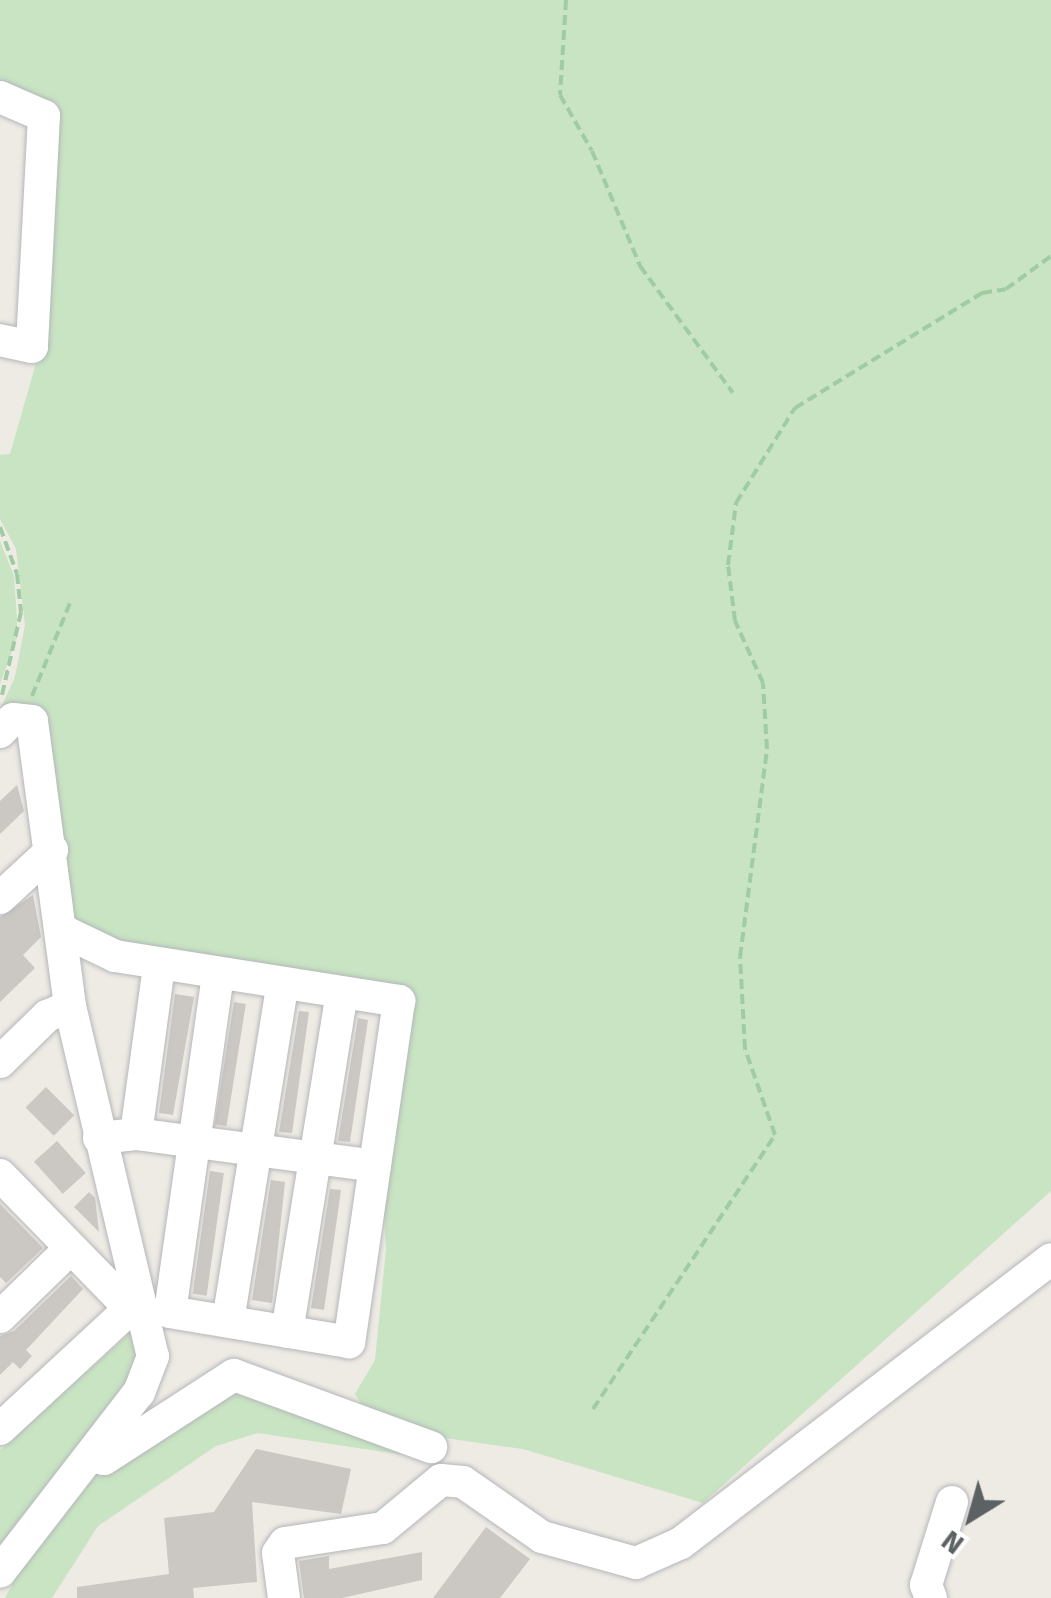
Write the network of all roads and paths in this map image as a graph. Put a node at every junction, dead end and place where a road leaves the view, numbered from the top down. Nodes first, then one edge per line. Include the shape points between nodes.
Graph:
1 (566, 0) edge
2 (1, 100) edge
3 (1051, 256) edge
4 (0, 340) edge
5 (733, 392) dead end
6 (0, 527) edge
7 (70, 603) dead end
8 (0, 699) edge
9 (32, 721) junction
10 (0, 732) edge
11 (52, 850) junction
12 (0, 898) edge
13 (61, 930) junction
14 (159, 965) junction
15 (218, 973) junction
16 (283, 982) junction
17 (342, 992) junction
18 (70, 1006) junction
19 (0, 1062) edge
20 (136, 1134) junction
21 (99, 1138) junction
22 (190, 1141) junction
23 (254, 1152) junction
24 (313, 1158) junction
25 (375, 1166) junction
26 (0, 1175) edge
27 (69, 1250) junction
28 (1051, 1259) edge
29 (136, 1303) junction
30 (0, 1316) edge
31 (228, 1322) junction
32 (287, 1332) junction
33 (593, 1409) dead end
34 (0, 1429) edge
35 (431, 1446) dead end
36 (88, 1455) junction
37 (952, 1502) dead end
38 (0, 1572) edge
39 (284, 1598) edge
40 (931, 1598) edge

1 - 5 path via 560,96 592,152 640,266
2 - 4 street via 44,116 32,347
3 - 33 path via 1018,282 982,293 796,408 736,504 728,565 735,621 763,683 766,748 740,957 744,1031 776,1135
6 - 8 path via 17,574 21,632
7 - 9 path via 41,663
9 - 10 street via 13,719
9 - 11 street
11 - 12 street
11 - 13 street
13 - 14 street via 115,956
13 - 18 street
14 - 15 street
14 - 20 street
15 - 16 street
15 - 22 street
16 - 17 street
16 - 23 street
17 - 24 street
17 - 25 street via 400,1001
18 - 19 street via 47,1016
18 - 21 street
20 - 21 street
20 - 22 street
21 - 29 street
22 - 23 street
22 - 31 street via 170,1312
23 - 24 street
23 - 31 street
24 - 25 street
24 - 32 street
25 - 32 street via 349,1342
26 - 27 street
27 - 29 street via 119,1296
27 - 30 street
28 - 39 street via 681,1543 636,1563 542,1537 463,1482 440,1480 383,1528 285,1543 278,1553
29 - 34 street
29 - 36 street via 153,1356 138,1392
31 - 32 street
35 - 36 street via 234,1375 104,1459
36 - 38 street
37 - 40 street via 926,1585

